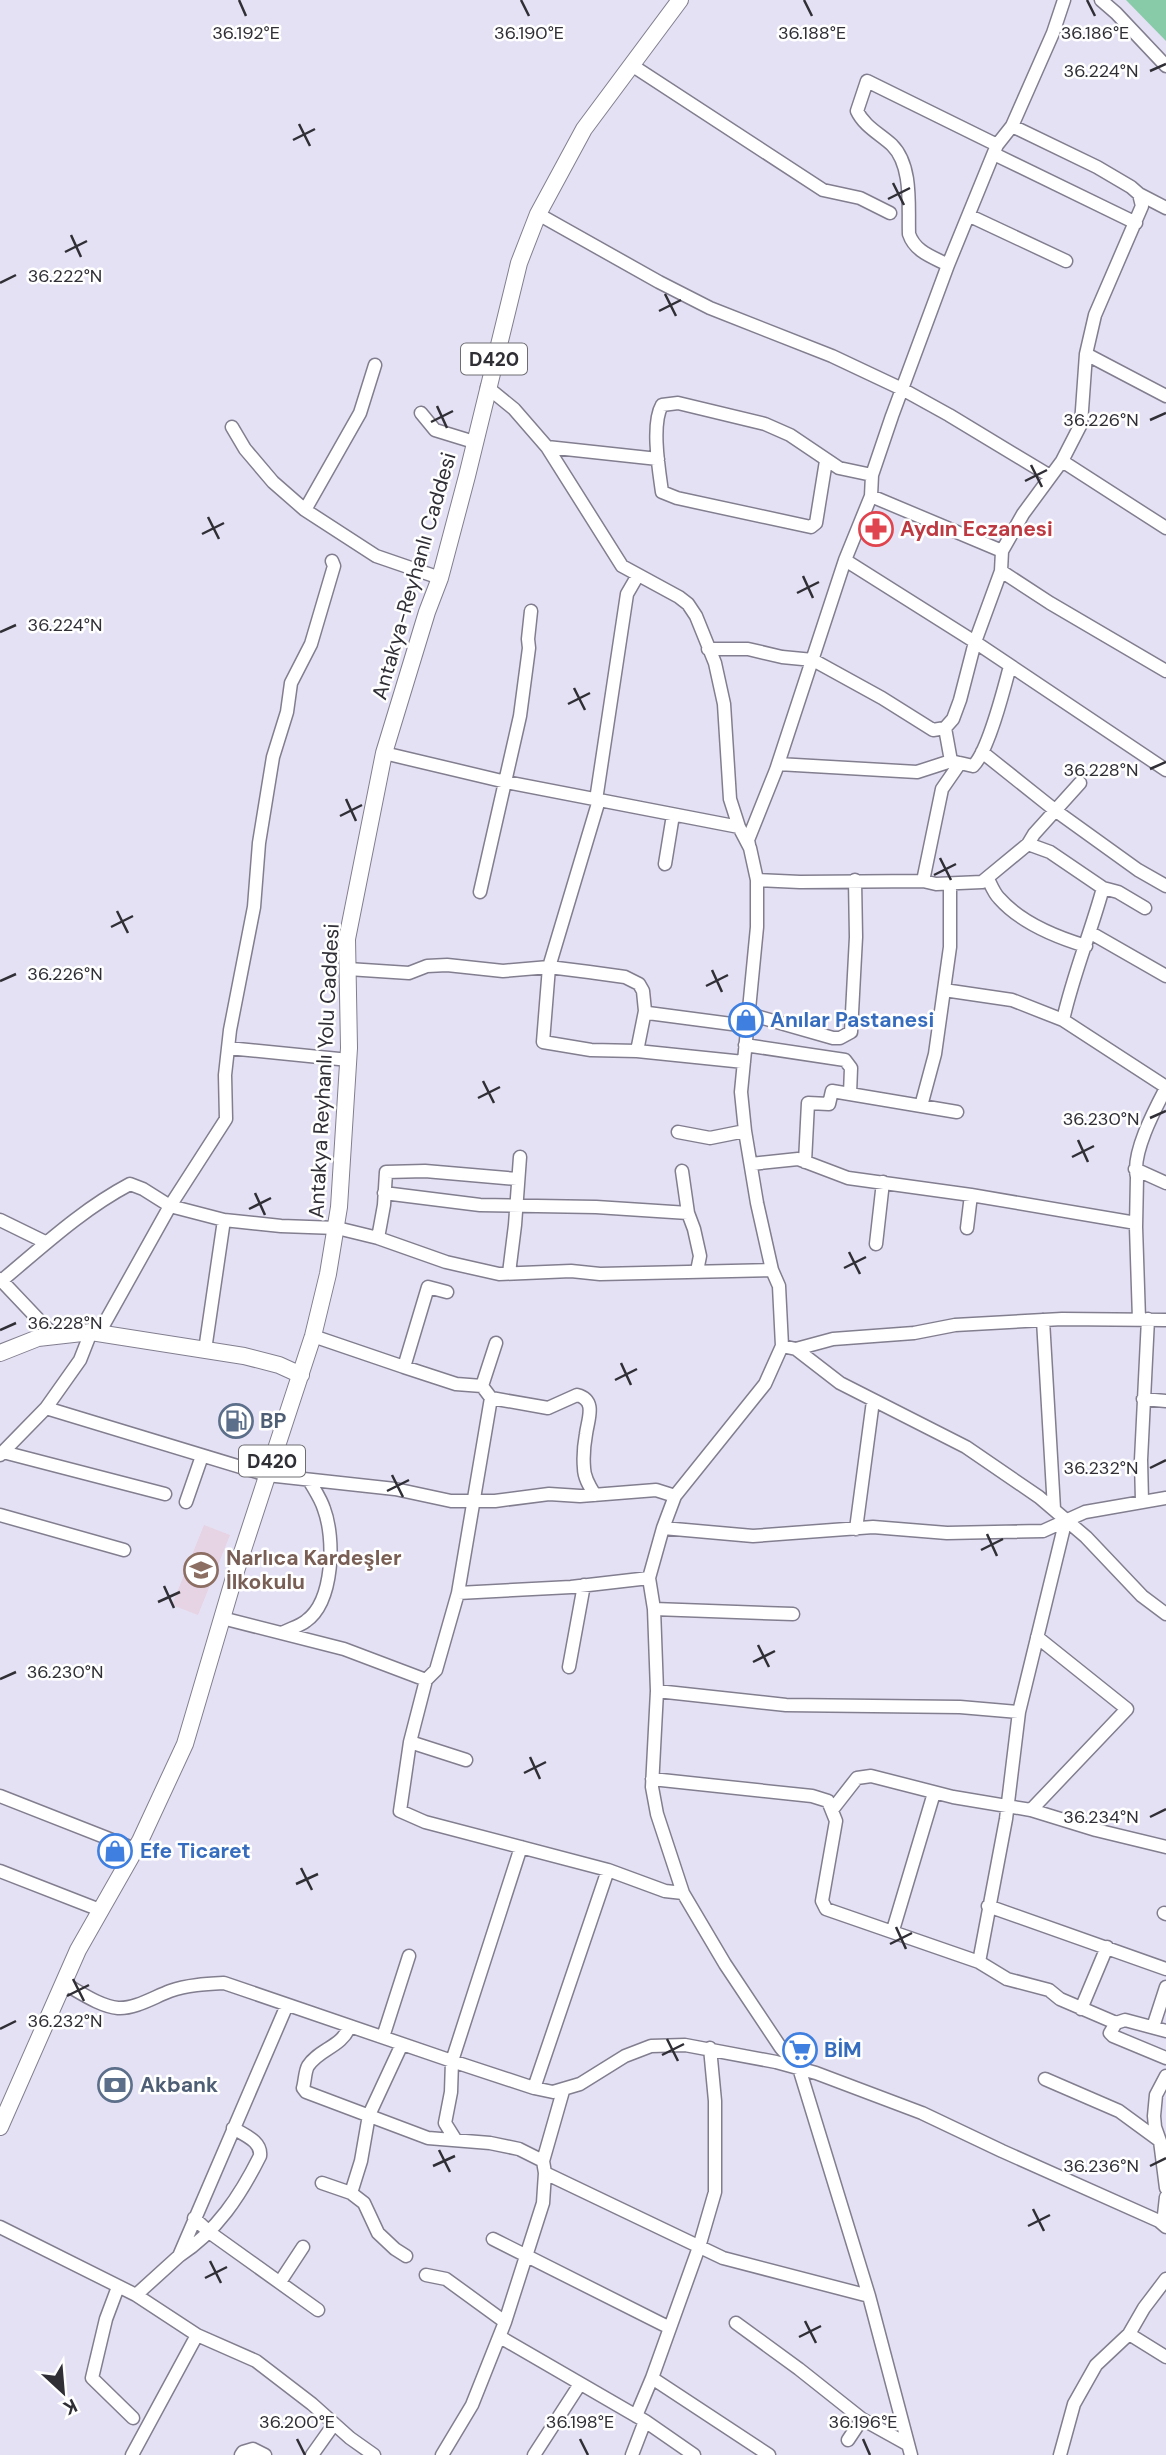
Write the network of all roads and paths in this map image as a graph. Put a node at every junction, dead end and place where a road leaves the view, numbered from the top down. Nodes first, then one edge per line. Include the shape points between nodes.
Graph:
1 (680, 0) edge
2 (1064, 0) edge
3 (1101, 0) edge
4 (633, 66) junction
5 (1166, 66) edge
6 (1012, 126) junction
7 (995, 150) junction
8 (1139, 194) junction
9 (1166, 208) edge
10 (890, 212) dead end
11 (538, 214) junction
12 (970, 216) junction
13 (1136, 223) junction
14 (1066, 261) dead end
15 (948, 265) junction
16 (1086, 354) junction
17 (375, 365) dead end
18 (487, 387) junction
19 (902, 389) junction
20 (1166, 396) edge
21 (421, 412) dead end
22 (232, 427) dead end
23 (474, 442) junction
24 (547, 447) junction
25 (658, 459) junction
26 (826, 461) junction
27 (1062, 461) junction
28 (872, 475) junction
29 (1050, 476) junction
30 (872, 496) junction
31 (305, 510) junction
32 (1166, 528) edge
33 (1002, 551) junction
34 (845, 560) junction
35 (332, 561) dead end
36 (1002, 571) junction
37 (638, 575) junction
38 (440, 578) junction
39 (531, 611) dead end
40 (975, 642) junction
41 (708, 649) junction
42 (813, 660) junction
43 (1010, 666) junction
44 (1166, 671) edge
45 (946, 728) junction
46 (982, 752) junction
47 (384, 753) junction
48 (955, 762) junction
49 (778, 764) junction
50 (1166, 770) edge
51 (506, 782) junction
52 (1080, 783) dead end
53 (597, 800) junction
54 (1056, 811) junction
55 (673, 815) junction
56 (739, 827) junction
57 (1028, 844) junction
58 (750, 848) junction
59 (665, 864) dead end
60 (988, 879) junction
61 (757, 880) junction
62 (855, 880) junction
63 (923, 881) junction
64 (950, 884) junction
65 (1166, 886) edge
66 (1103, 888) junction
67 (480, 892) dead end
68 (1145, 908) dead end
69 (1091, 933) junction
70 (1086, 946) junction
71 (550, 967) junction
72 (348, 969) junction
73 (1166, 976) edge
74 (944, 989) junction
75 (645, 1011) junction
76 (748, 1020) junction
77 (1063, 1020) junction
78 (745, 1045) junction
79 (228, 1048) junction
80 (638, 1051) junction
81 (349, 1060) junction
82 (744, 1062) junction
83 (1166, 1087) edge
84 (850, 1094) junction
85 (921, 1106) junction
86 (957, 1112) dead end
87 (745, 1131) junction
88 (678, 1132) dead end
89 (520, 1157) dead end
90 (805, 1162) junction
91 (751, 1164) junction
92 (1135, 1169) junction
93 (682, 1171) dead end
94 (517, 1179) junction
95 (883, 1182) junction
96 (1166, 1183) edge
97 (384, 1193) junction
98 (971, 1195) junction
99 (170, 1206) junction
100 (517, 1206) junction
101 (688, 1213) junction
102 (0, 1220) edge
103 (224, 1220) junction
104 (1136, 1223) junction
105 (337, 1228) junction
106 (967, 1228) dead end
107 (378, 1238) junction
108 (45, 1242) junction
109 (876, 1244) dead end
110 (772, 1270) junction
111 (697, 1271) junction
112 (509, 1273) junction
113 (1, 1280) edge
114 (447, 1292) dead end
115 (1143, 1319) junction
116 (1043, 1320) junction
117 (1166, 1320) edge
118 (95, 1333) junction
119 (313, 1336) junction
120 (55, 1337) junction
121 (496, 1343) dead end
122 (782, 1346) junction
123 (796, 1349) junction
124 (205, 1350) junction
125 (0, 1353) edge
126 (404, 1367) junction
127 (301, 1374) junction
128 (482, 1386) junction
129 (491, 1398) junction
130 (1143, 1399) junction
131 (873, 1401) junction
132 (1166, 1401) edge
133 (46, 1408) junction
134 (2, 1448) edge
135 (202, 1456) junction
136 (267, 1475) junction
137 (309, 1480) junction
138 (165, 1494) dead end
139 (595, 1495) junction
140 (675, 1496) junction
141 (1166, 1498) edge
142 (472, 1501) junction
143 (1142, 1501) junction
144 (186, 1502) dead end
145 (1054, 1509) junction
146 (0, 1515) edge
147 (1066, 1519) junction
148 (663, 1528) junction
149 (856, 1529) junction
150 (124, 1550) dead end
151 (649, 1578) junction
152 (584, 1585) junction
153 (458, 1593) junction
154 (654, 1609) junction
155 (793, 1614) dead end
156 (1166, 1614) edge
157 (222, 1618) junction
158 (282, 1633) junction
159 (1037, 1637) junction
160 (569, 1667) dead end
161 (426, 1680) junction
162 (657, 1691) junction
163 (1019, 1712) junction
164 (410, 1742) junction
165 (466, 1760) dead end
166 (652, 1779) junction
167 (934, 1793) junction
168 (0, 1797) edge
169 (1007, 1805) junction
170 (832, 1810) junction
171 (1031, 1810) junction
172 (521, 1847) junction
173 (1166, 1847) edge
174 (135, 1849) junction
175 (608, 1870) junction
176 (0, 1871) edge
177 (683, 1893) junction
178 (988, 1906) junction
179 (100, 1910) junction
180 (893, 1930) junction
181 (1107, 1947) junction
182 (409, 1956) dead end
183 (979, 1962) junction
184 (1166, 1969) edge
185 (63, 1983) junction
186 (1166, 1987) edge
187 (287, 2005) junction
188 (1082, 2009) junction
189 (1116, 2022) junction
190 (350, 2026) junction
191 (1153, 2027) junction
192 (1166, 2031) edge
193 (383, 2037) junction
194 (402, 2044) junction
195 (710, 2048) junction
196 (782, 2058) junction
197 (1166, 2058) edge
198 (452, 2061) junction
199 (799, 2068) junction
200 (1166, 2076) edge
201 (1045, 2079) dead end
202 (534, 2088) junction
203 (563, 2091) junction
204 (369, 2115) junction
205 (0, 2127) edge
206 (233, 2128) junction
207 (455, 2139) junction
208 (1160, 2141) junction
209 (544, 2167) junction
210 (322, 2183) dead end
211 (1166, 2188) edge
212 (351, 2193) junction
213 (1166, 2197) edge
214 (194, 2218) junction
215 (1164, 2225) edge
216 (0, 2227) edge
217 (209, 2232) junction
218 (493, 2239) dead end
219 (303, 2247) dead end
220 (699, 2247) junction
221 (525, 2254) junction
222 (179, 2256) junction
223 (406, 2256) dead end
224 (426, 2275) dead end
225 (1166, 2279) edge
226 (280, 2282) junction
227 (118, 2287) junction
228 (136, 2295) junction
229 (869, 2296) junction
230 (318, 2310) dead end
231 (506, 2322) junction
232 (736, 2323) dead end
233 (670, 2328) junction
234 (1129, 2334) junction
235 (197, 2335) junction
236 (500, 2337) junction
237 (1166, 2357) edge
238 (652, 2378) junction
239 (580, 2384) junction
240 (133, 2418) dead end
241 (640, 2419) junction
242 (862, 2419) junction
243 (334, 2424) junction
244 (848, 2440) dead end
245 (909, 2449) edge
246 (132, 2455) edge
247 (241, 2455) edge
248 (265, 2455) edge
249 (312, 2455) edge
250 (374, 2455) edge
251 (442, 2455) edge
252 (534, 2455) edge
253 (632, 2455) edge
254 (694, 2455) edge
255 (769, 2455) edge
256 (1060, 2455) edge

1 - 4 main road, Antakya-Reyhanlı Caddesi / D420
2 - 6 street
3 - 5 street
4 - 10 street via 823,190 860,198
4 - 11 main road, Antakya-Reyhanlı Caddesi / D420 via 584,129
6 - 7 street
6 - 8 street via 1097,167
7 - 12 street
7 - 13 street
7 - 15 street via 867,81 857,111 902,161 911,241 923,253
8 - 9 street
8 - 13 street via 1142,206
11 - 18 main road, Antakya-Reyhanlı Caddesi / D420 via 519,263
11 - 19 street via 710,308
12 - 14 street
12 - 15 street
13 - 16 street via 1095,315
15 - 19 street
16 - 20 street
16 - 27 street via 1081,424
17 - 31 street via 360,413
18 - 23 main road, Antakya-Reyhanlı Caddesi / D420
18 - 24 street via 514,409
19 - 28 street
19 - 29 street
21 - 23 street via 435,430
22 - 31 street via 274,482
23 - 38 main road, Antakya-Reyhanlı Caddesi / D420
24 - 25 street
24 - 37 street via 611,551 622,566
25 - 26 street via 657,414 662,405 678,402 765,424 790,435
25 - 26 street via 662,492 811,527 816,523
26 - 28 street
27 - 29 street
27 - 32 street
28 - 30 street
29 - 33 street
30 - 33 street
30 - 34 street
31 - 38 street via 376,556
33 - 36 street
34 - 40 street
34 - 42 street
35 - 79 street via 311,644 291,683 273,757 254,907
36 - 40 street
36 - 44 street
37 - 41 street via 688,604
37 - 53 street via 626,594
38 - 47 main road, Antakya-Reyhanlı Caddesi / D420
39 - 51 street via 520,716
40 - 43 street
40 - 45 street via 960,700
41 - 42 street via 748,649
41 - 56 street via 724,704 730,799
42 - 45 street via 933,730
42 - 49 street
43 - 46 street
43 - 50 street
45 - 48 street
46 - 48 street via 973,766
46 - 54 street
47 - 51 street
47 - 72 main road, Antakya Reyhanlı Yolu Caddesi / D420 via 347,939
48 - 49 street via 917,772
48 - 63 street via 942,789
49 - 58 street via 748,840
51 - 53 street
51 - 67 street
52 - 54 street
53 - 55 street
53 - 71 street
54 - 57 street
54 - 65 street
55 - 56 street
55 - 59 street
56 - 58 street
57 - 60 street
57 - 66 street via 1049,852
58 - 61 street
60 - 64 street
60 - 70 street via 998,897 1025,919
61 - 62 street
61 - 76 street
62 - 63 street
62 - 76 street via 851,1032 833,1038
63 - 64 street
64 - 74 street via 950,947
66 - 68 street
66 - 69 street
69 - 70 street
69 - 73 street
70 - 77 street
71 - 72 street via 503,971 447,965 409,973
71 - 75 street via 625,977 639,984
71 - 80 street via 542,1042
72 - 81 main road, Antakya Reyhanlı Yolu Caddesi / D420
74 - 77 street via 1012,1000
74 - 85 street via 935,1054
75 - 76 street
75 - 80 street
76 - 78 street
77 - 83 street
78 - 82 street
78 - 84 street via 845,1060 851,1068
79 - 81 street
79 - 99 street via 226,1119
80 - 82 street
81 - 105 main road, Antakya Reyhanlı Yolu Caddesi / D420
82 - 87 street
83 - 92 street
84 - 85 street
84 - 90 street via 832,1091 829,1104 808,1103
85 - 86 street
87 - 88 street via 710,1138
87 - 91 street
89 - 94 street
90 - 91 street
90 - 95 street via 848,1178
91 - 110 street
92 - 96 street
92 - 104 street
93 - 101 street
94 - 97 street via 386,1172
94 - 100 street
95 - 98 street
95 - 109 street
97 - 100 street
97 - 107 street
98 - 104 street
98 - 106 street
99 - 103 street
99 - 108 street via 130,1184
99 - 118 street
100 - 101 street
100 - 112 street
101 - 111 street via 700,1256
102 - 108 street
103 - 105 street
103 - 124 street
104 - 115 street
105 - 107 street
105 - 119 main road, Antakya Reyhanlı Yolu Caddesi / D420
107 - 112 street via 446,1262
108 - 113 street
110 - 111 street
110 - 122 street via 779,1286
111 - 112 street
113 - 120 street
114 - 126 street via 428,1287
115 - 116 street
115 - 117 street
115 - 130 street
116 - 123 street via 833,1339
116 - 145 street
118 - 120 main road
118 - 124 main road
118 - 133 street
119 - 126 street
119 - 127 main road, Antakya Reyhanlı Yolu Caddesi / D420
120 - 125 main road via 38,1338
121 - 128 street
122 - 123 street
122 - 140 street via 765,1384
123 - 131 street via 840,1383
124 - 127 main road
126 - 128 street via 456,1384
127 - 136 main road, Antakya Reyhanlı Yolu Caddesi / D420
128 - 129 street
129 - 139 street via 548,1408 577,1395 584,1397 591,1410 584,1471
129 - 142 street
130 - 132 street
130 - 143 street
131 - 145 street via 965,1447
131 - 149 street
133 - 134 street
133 - 135 street
134 - 138 street
135 - 136 street
135 - 144 street
136 - 137 street
136 - 157 main road, Antakya Reyhanlı Yolu Caddesi / D420
137 - 142 street
137 - 158 street via 324,1508 330,1540 328,1578 307,1621
139 - 140 street via 656,1490
139 - 142 street
140 - 148 street
141 - 143 street
142 - 153 street
143 - 147 street
145 - 147 street
146 - 150 street
147 - 149 street via 1043,1531
147 - 156 street
147 - 159 street
148 - 149 street via 753,1536
148 - 151 street
151 - 152 street
151 - 154 street
152 - 153 street
152 - 160 street
153 - 161 street via 436,1670
154 - 155 street
154 - 162 street
157 - 158 street
157 - 174 main road, Antakya Reyhanlı Yolu Caddesi / D420 via 185,1745
158 - 161 street via 344,1649
159 - 163 street
159 - 171 street via 1127,1709
161 - 164 street
162 - 163 street via 786,1705 960,1706
162 - 166 street
163 - 169 street
164 - 165 street
164 - 172 street via 400,1811
166 - 170 street via 812,1796 828,1801
166 - 177 street via 657,1814
167 - 169 street
167 - 170 street via 871,1776 857,1778
167 - 180 street
168 - 174 street
169 - 171 street
169 - 178 street
170 - 180 street via 836,1821 822,1901 826,1909
171 - 173 street
172 - 175 street
172 - 198 street
174 - 179 main road, Antakya Reyhanlı Yolu Caddesi / D420
175 - 177 street
175 - 202 street
176 - 179 street
177 - 196 street
178 - 181 street
178 - 183 street
179 - 185 main road, Antakya Reyhanlı Yolu Caddesi / D420
180 - 183 street
181 - 184 street
181 - 188 street
182 - 193 street
183 - 188 street via 1007,1979 1049,1990
185 - 187 street via 120,2008 172,1990 224,1983
185 - 205 main road, Antakya Reyhanlı Yolu Caddesi / D420
186 - 191 street
187 - 190 street
187 - 206 street
188 - 189 street
189 - 191 street
189 - 197 street via 1112,2036
190 - 193 street
190 - 204 street via 345,2037 307,2067 303,2088
191 - 192 street
193 - 194 street
194 - 198 street
194 - 204 street
195 - 196 street
195 - 203 street via 651,2046
195 - 220 street via 715,2192
196 - 199 street
198 - 202 street
198 - 207 street via 446,2123
199 - 215 street via 922,2113
199 - 229 street
200 - 208 street via 1155,2105 1154,2127
201 - 208 street via 1119,2111
202 - 203 street
203 - 209 street
204 - 207 street via 428,2138
204 - 212 street
206 - 214 street
206 - 217 street via 257,2143 260,2156 241,2194
207 - 209 street via 519,2149
208 - 211 street
209 - 220 street
209 - 221 street via 543,2203
210 - 212 street
212 - 223 street via 364,2203 378,2233
213 - 215 street
214 - 217 street
214 - 222 street
216 - 227 street
217 - 222 street
217 - 226 street
218 - 221 street
219 - 226 street
220 - 229 street via 723,2258
220 - 233 street
221 - 231 street
221 - 233 street
222 - 228 street
224 - 231 street via 446,2279
225 - 234 street
226 - 230 street
227 - 228 street
227 - 240 street via 92,2378
228 - 235 street
229 - 245 street
231 - 236 street
232 - 242 street
233 - 238 street
234 - 237 street
234 - 256 street via 1096,2365 1074,2404
235 - 243 street via 256,2361
235 - 246 street
236 - 239 street
236 - 251 street via 472,2405
238 - 241 street
238 - 255 street
239 - 241 street
239 - 252 street
241 - 253 street
241 - 254 street
242 - 244 street
242 - 245 street
243 - 249 street
243 - 250 street
247 - 248 street via 253,2449

